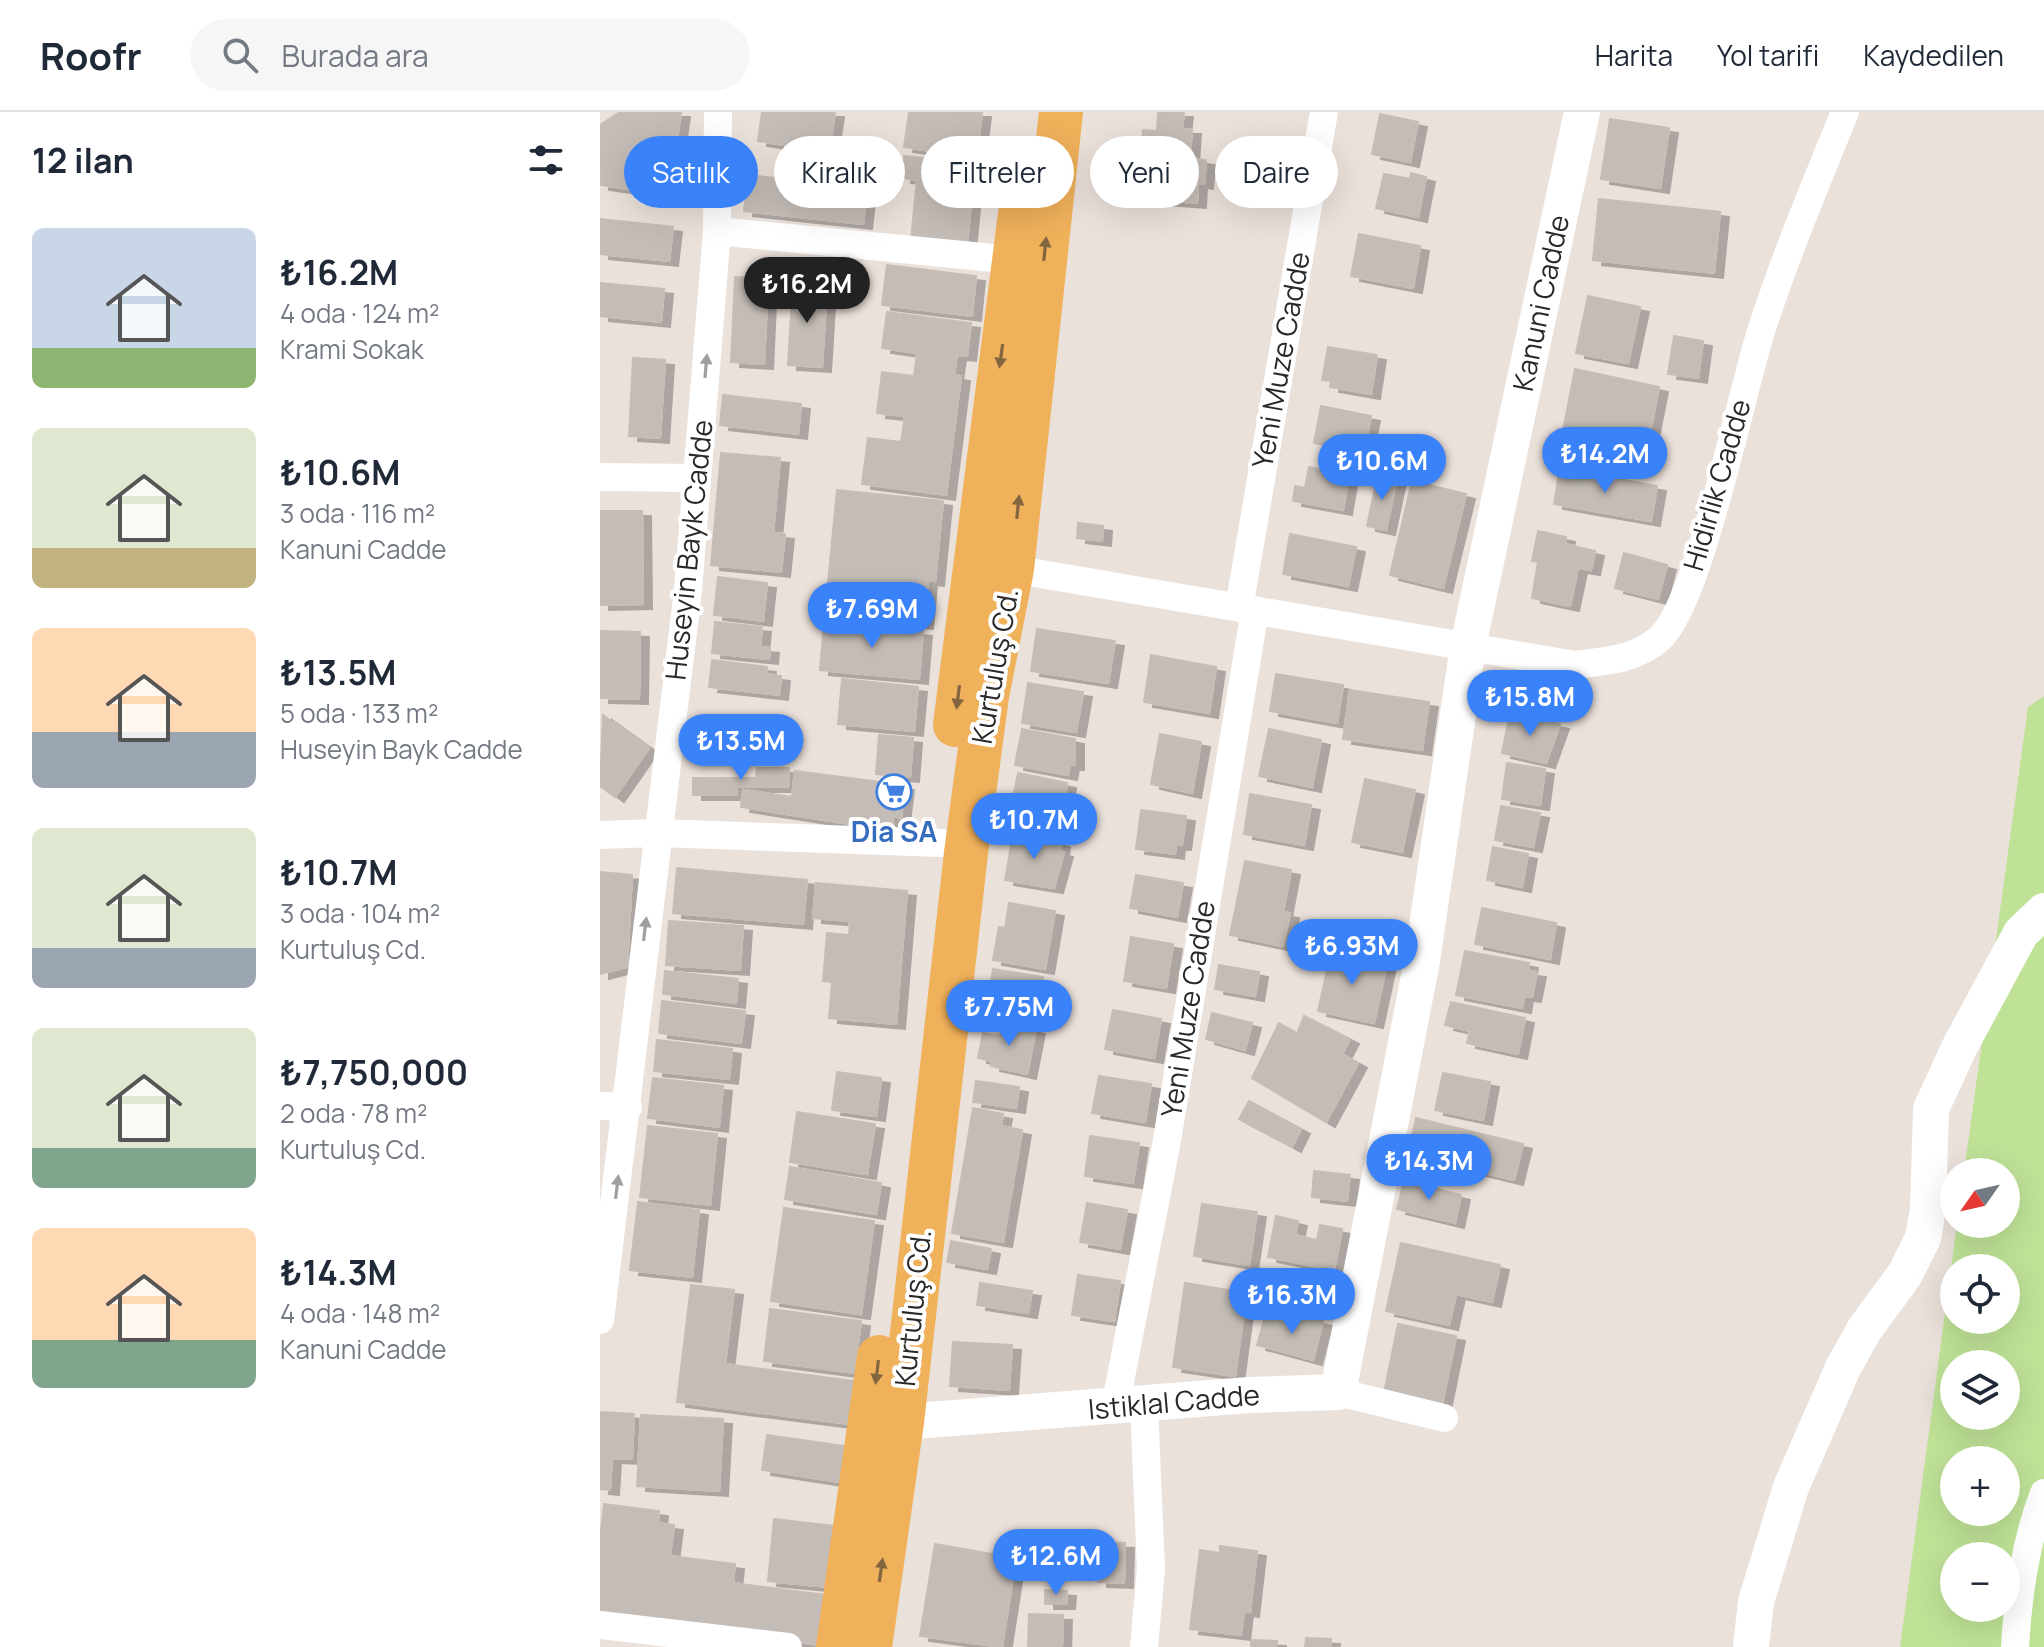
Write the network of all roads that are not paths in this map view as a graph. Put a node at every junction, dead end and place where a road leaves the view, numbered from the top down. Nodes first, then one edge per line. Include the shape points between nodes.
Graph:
1 (718, 112) edge
2 (1033, 112) edge
3 (1061, 112) edge
4 (1324, 112) edge
5 (1582, 112) edge
6 (1845, 112) edge
7 (717, 231) junction
8 (1014, 260) junction
9 (600, 477) edge
10 (697, 478) junction
11 (1012, 569) junction
12 (1247, 609) junction
13 (1468, 646) junction
14 (657, 833) junction
15 (600, 835) edge
16 (942, 843) junction
17 (2044, 911) edge
18 (614, 1106) edge
19 (600, 1320) edge
20 (1338, 1392) junction
21 (1129, 1406) junction
22 (1444, 1418) dead end
23 (902, 1422) junction
24 (2044, 1493) edge
25 (600, 1625) edge
26 (788, 1647) edge
27 (838, 1647) edge
28 (870, 1647) edge
29 (1144, 1647) edge
30 (1751, 1647) edge
31 (2015, 1647) edge

1 - 7 street, Huseyin Bayk Cadde
2 - 8 main road, Kurtuluş Cd.
11 -> 3 main road, Kurtuluş Cd.
4 - 12 street, Yeni Muze Cadde
5 - 13 street, Kanuni Cadde
6 - 13 street, Hidirlik Cadde via 1762,328 1678,614 1660,638 1626,658 1575,665
7 - 8 street
10 -> 7 street, Huseyin Bayk Cadde
8 -> 16 main road, Kurtuluş Cd.
9 - 10 street
10 - 14 street, Huseyin Bayk Cadde
11 - 12 street, Hidirlik Cadde
11 - 23 main road, Kurtuluş Cd. via 987,696 954,946
12 - 13 street, Hidirlik Cadde
12 - 21 street, Yeni Muze Cadde
13 - 20 street, Kanuni Cadde via 1422,961
14 - 15 street
14 - 16 street
18 -> 14 street, Huseyin Bayk Cadde
16 -> 27 main road, Kurtuluş Cd. via 919,1053
17 - 30 street via 2021,933 1931,1109 1923,1238 1843,1368 1791,1487 1756,1602
19 -> 18 street, Huseyin Bayk Cadde
20 - 21 street, Istiklal Cadde
20 - 22 street, Istiklal Cadde
21 - 23 street, Istiklal Cadde
21 - 29 street, Yeni Muze Cadde via 1151,1569
28 -> 23 main road, Kurtuluş Cd.
24 - 31 street via 2018,1592
25 - 26 street

